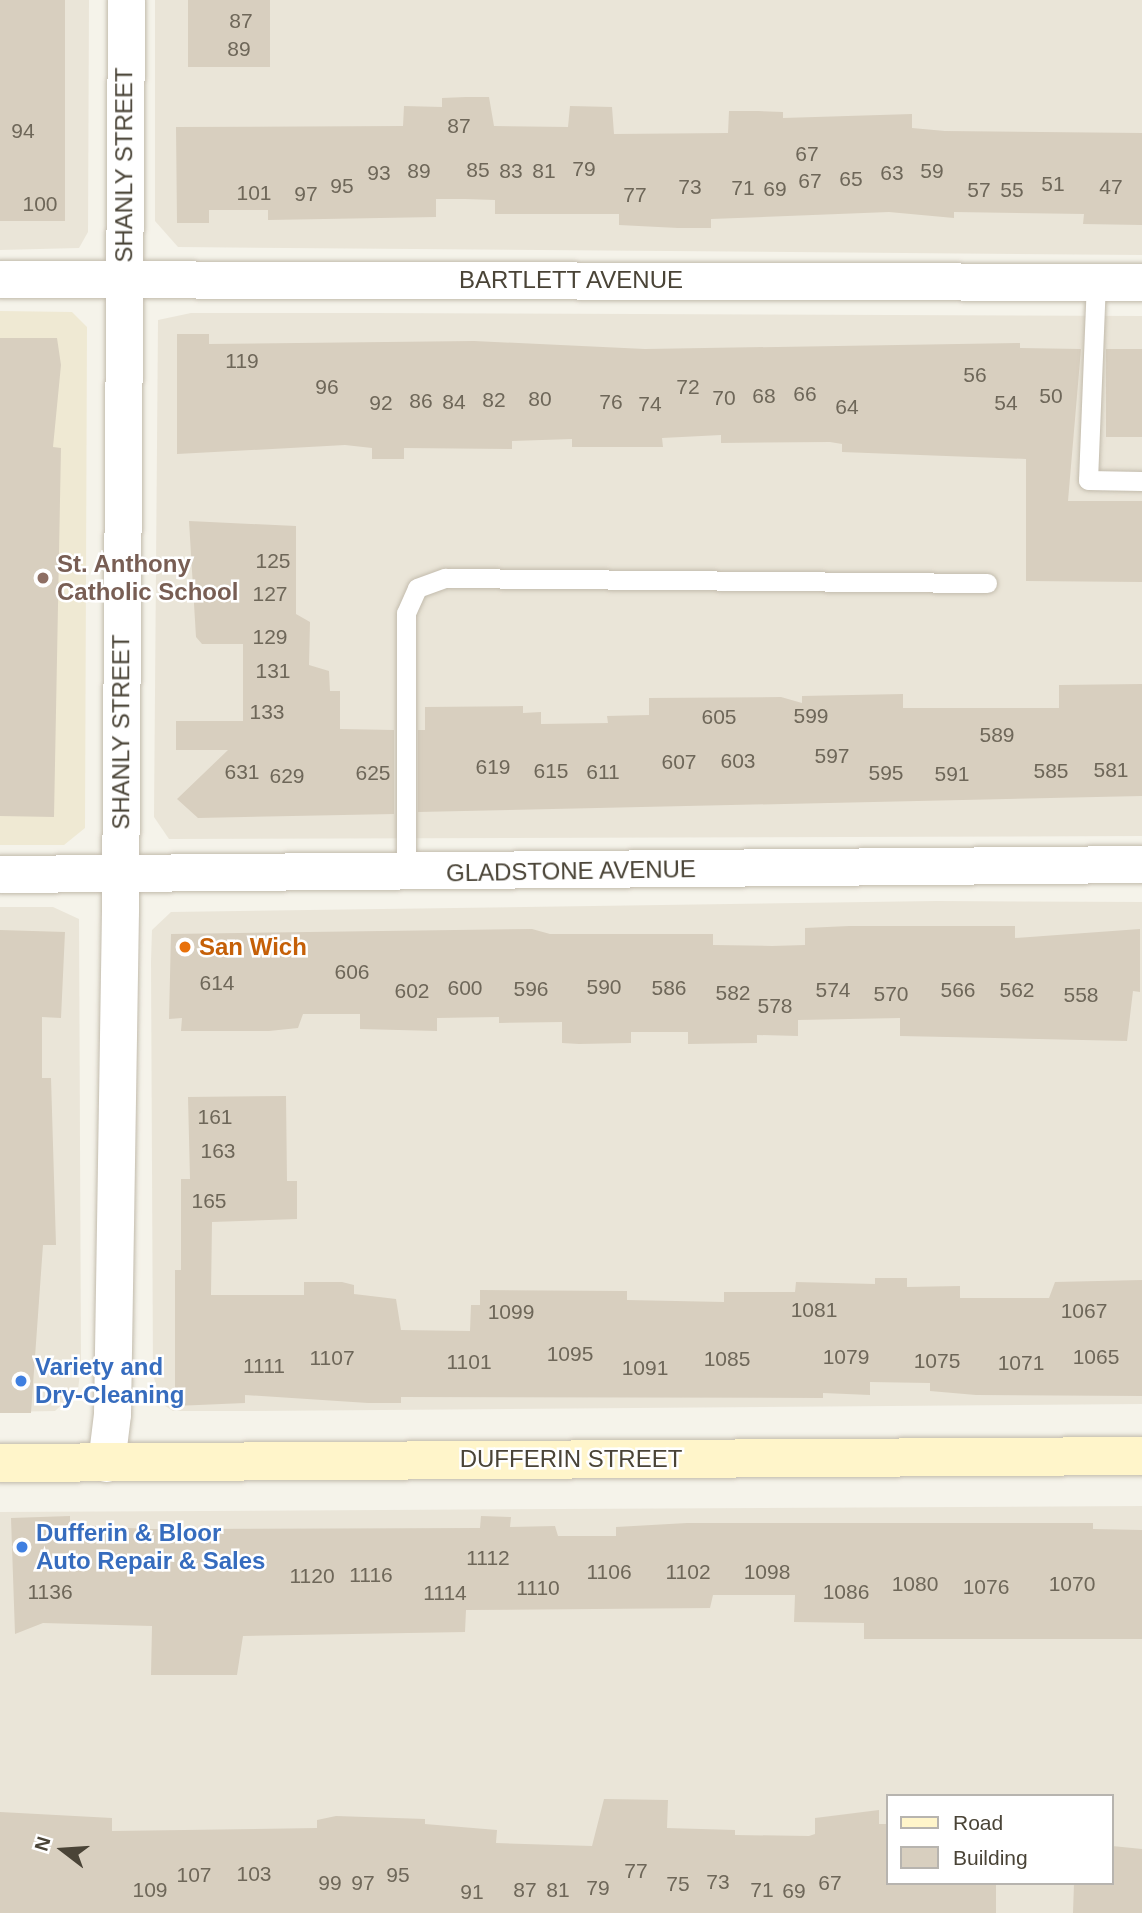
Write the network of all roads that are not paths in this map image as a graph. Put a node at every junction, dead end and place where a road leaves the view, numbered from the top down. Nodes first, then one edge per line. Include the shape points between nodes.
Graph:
1 (126, 0) edge
2 (0, 278) edge
3 (124, 280) junction
4 (1096, 281) junction
5 (1142, 282) edge
6 (1142, 481) edge
7 (987, 583) dead end
8 (1142, 864) edge
9 (121, 873) junction
10 (406, 873) junction
11 (0, 874) edge
12 (1142, 1456) edge
13 (0, 1463) edge
14 (106, 1463) junction

1 - 3 street, SHANLY STREET
2 - 3 street, BARTLETT AVENUE
3 - 4 street, BARTLETT AVENUE
3 - 9 street, SHANLY STREET
4 - 5 street, BARTLETT AVENUE
4 - 6 lane via 1088,480
7 - 10 lane via 445,578 417,588 406,613
8 - 10 street, GLADSTONE AVENUE
9 - 10 street, GLADSTONE AVENUE
9 - 11 street, GLADSTONE AVENUE
9 - 14 street, SHANLY STREET via 112,1415
12 - 14 main road, DUFFERIN STREET
13 - 14 main road, DUFFERIN STREET

